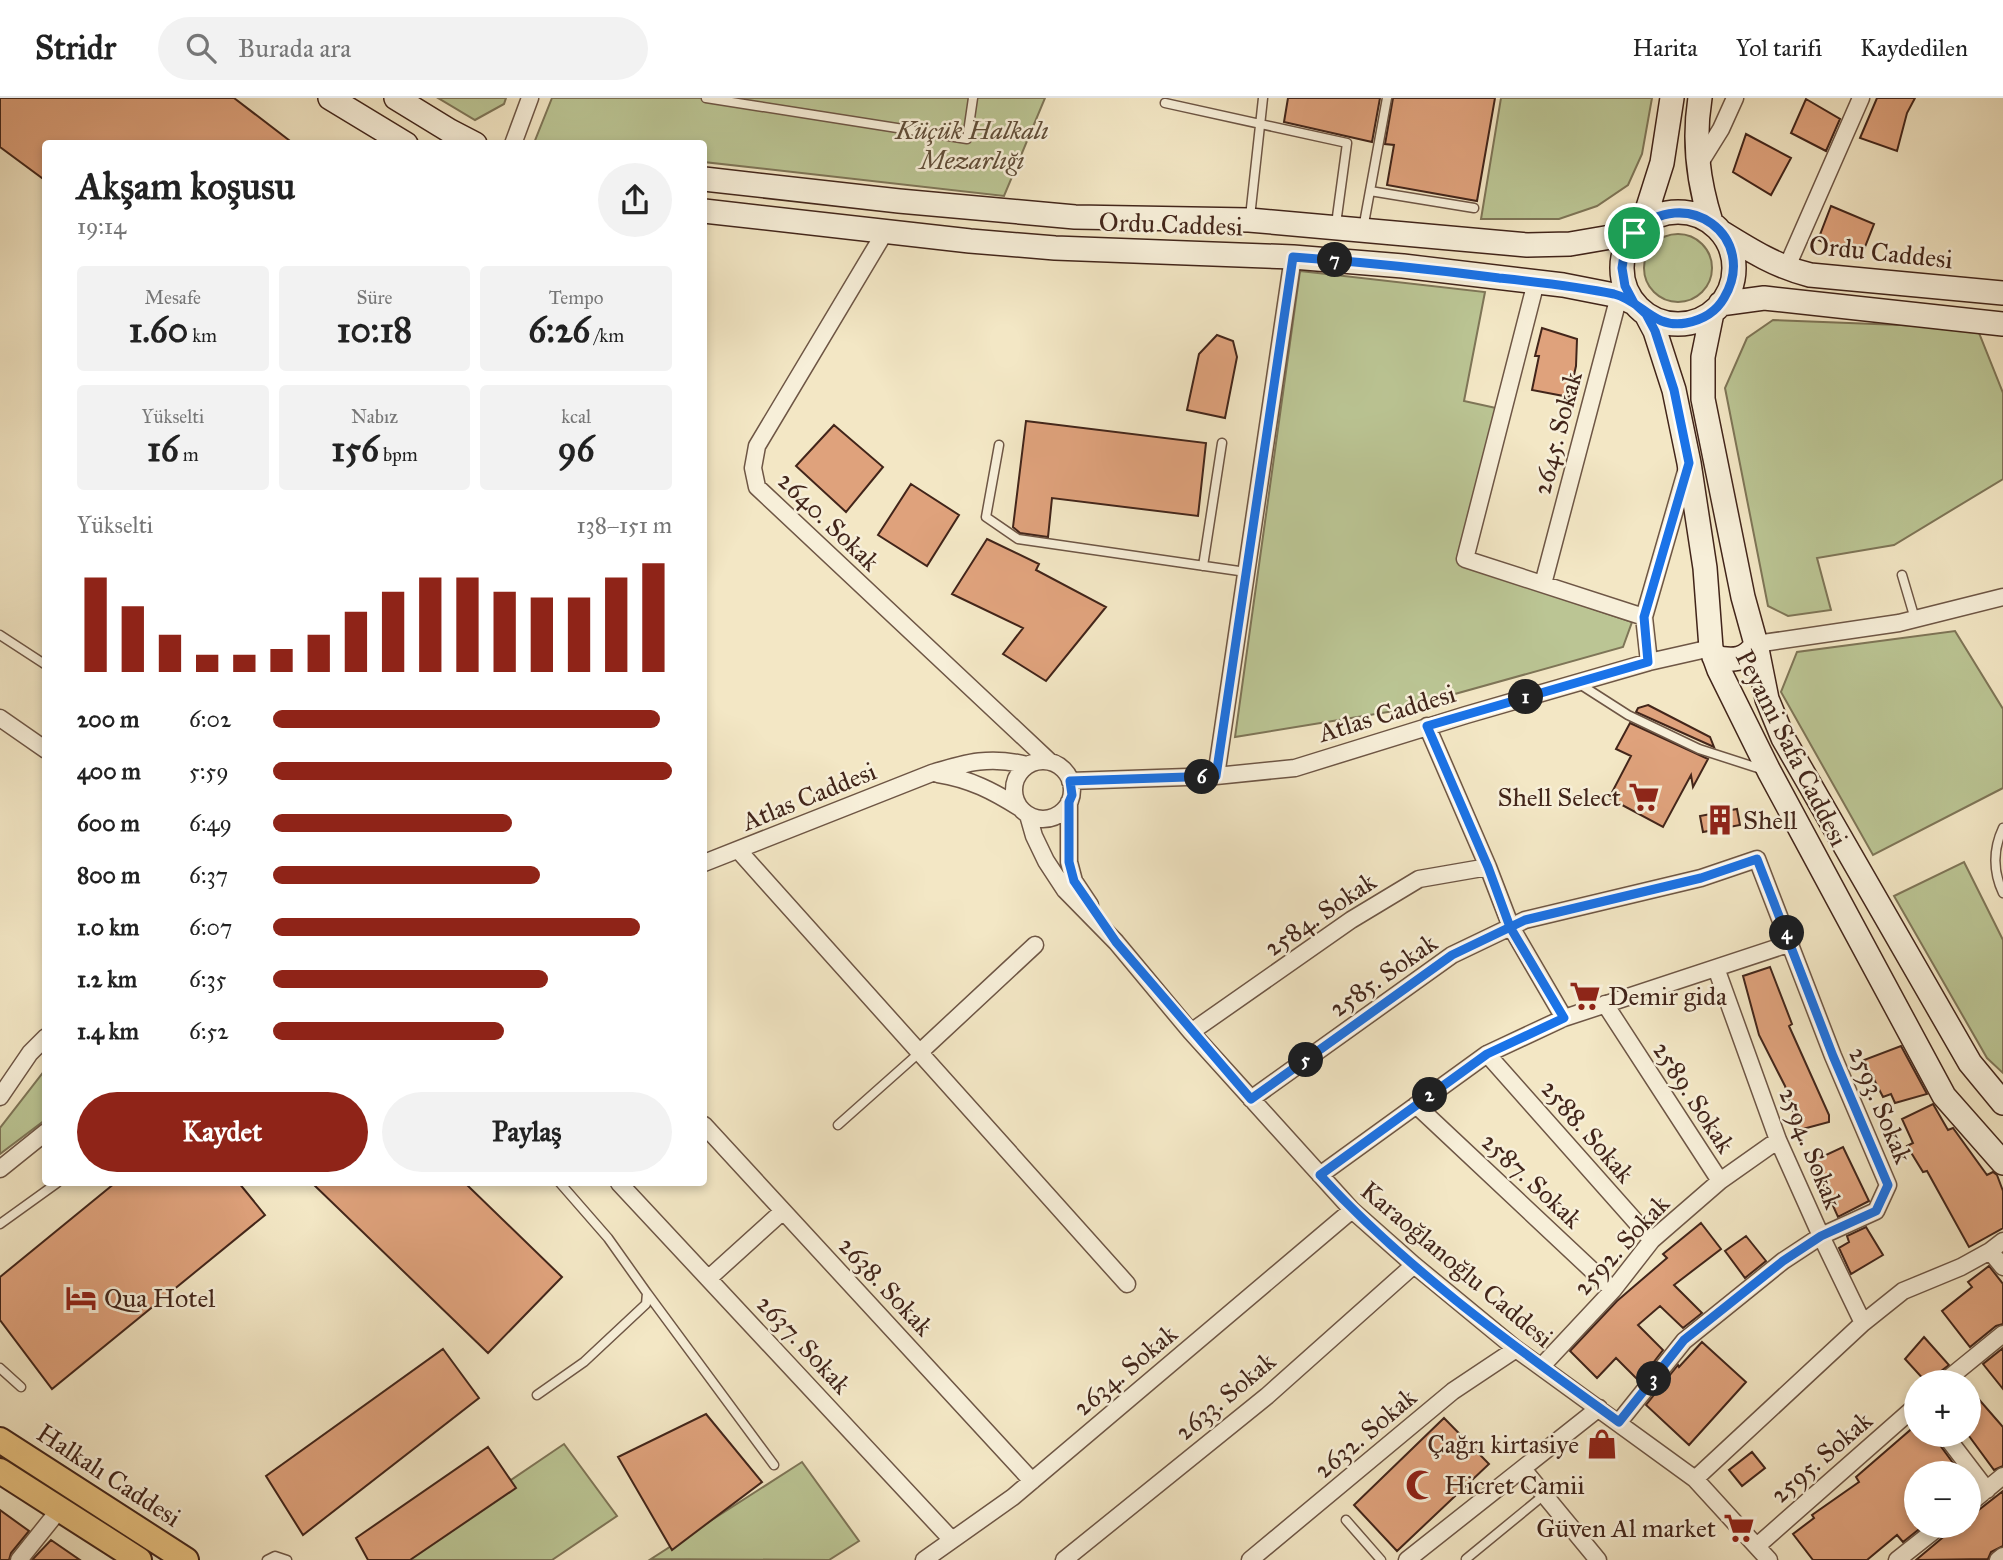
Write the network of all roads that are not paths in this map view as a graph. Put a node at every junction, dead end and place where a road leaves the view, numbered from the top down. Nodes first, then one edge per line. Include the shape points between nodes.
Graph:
1 (330, 98) edge
2 (396, 98) edge
3 (530, 98) edge
4 (706, 98) edge
5 (973, 98) edge
6 (1263, 98) edge
7 (1387, 98) edge
8 (1672, 98) edge
9 (1700, 98) edge
10 (1735, 98) edge
11 (1861, 98) edge
12 (1165, 103) dead end
13 (1260, 125) junction
14 (399, 140) edge
15 (468, 140) edge
16 (514, 140) edge
17 (1697, 168) junction
18 (707, 178) edge
19 (1370, 191) junction
20 (1474, 208) dead end
21 (707, 211) edge
22 (1250, 220) junction
23 (1336, 227) junction
24 (1716, 227) junction
25 (1639, 228) junction
26 (1363, 229) junction
27 (885, 232) junction
28 (1293, 257) junction
29 (1786, 269) junction
30 (1536, 282) junction
31 (2003, 292) edge
32 (1633, 304) junction
33 (1716, 309) junction
34 (2003, 324) edge
35 (1222, 443) dead end
36 (999, 445) dead end
37 (1689, 463) junction
38 (1203, 566) junction
39 (1246, 572) junction
40 (1902, 575) dead end
41 (1543, 584) junction
42 (2003, 597) edge
43 (1644, 617) junction
44 (1915, 619) junction
45 (0, 635) edge
46 (1754, 637) junction
47 (1712, 647) junction
48 (42, 662) edge
49 (1648, 662) junction
50 (1578, 683) junction
51 (0, 718) edge
52 (1427, 726) junction
53 (42, 747) edge
54 (1049, 761) junction
55 (1027, 765) junction
56 (1769, 771) junction
57 (932, 774) junction
58 (1216, 776) junction
59 (1070, 781) junction
60 (1069, 802) junction
61 (1024, 812) junction
62 (2003, 828) edge
63 (739, 850) junction
64 (1757, 859) joint
65 (707, 862) edge
66 (1488, 867) junction
67 (2003, 893) edge
68 (1510, 927) junction
69 (1116, 942) junction
70 (1791, 943) junction
71 (1035, 944) dead end
72 (1716, 968) junction
73 (1605, 1004) junction
74 (1564, 1018) junction
75 (1191, 1032) junction
76 (42, 1041) edge
77 (919, 1053) junction
78 (1487, 1054) junction
79 (0, 1097) edge
80 (1251, 1099) junction
81 (2003, 1103) edge
82 (1416, 1105) junction
83 (838, 1125) dead end
84 (707, 1128) edge
85 (42, 1135) edge
86 (1778, 1140) junction
87 (2003, 1163) edge
88 (0, 1169) edge
89 (1320, 1175) junction
90 (1720, 1181) junction
91 (53, 1186) edge
92 (563, 1186) edge
93 (622, 1186) edge
94 (1352, 1210) junction
95 (783, 1211) junction
96 (0, 1224) edge
97 (1821, 1236) junction
98 (1651, 1240) junction
99 (1996, 1246) edge
100 (1413, 1265) junction
101 (2003, 1267) edge
102 (709, 1278) junction
103 (1127, 1284) dead end
104 (1613, 1290) junction
105 (647, 1293) junction
106 (1863, 1323) junction
107 (2003, 1334) edge
108 (1516, 1349) junction
109 (1541, 1367) junction
110 (0, 1368) edge
111 (1959, 1370) edge
112 (21, 1387) dead end
113 (537, 1395) dead end
114 (1599, 1408) junction
115 (1904, 1417) edge
116 (1619, 1422) junction
117 (0, 1440) edge
118 (1954, 1447) edge
119 (774, 1465) dead end
120 (1523, 1469) junction
121 (0, 1471) edge
122 (2003, 1476) edge
123 (1695, 1479) junction
124 (1032, 1480) junction
125 (1987, 1490) junction
126 (1544, 1495) junction
127 (1981, 1495) edge
128 (59, 1510) junction
129 (1346, 1520) dead end
130 (1925, 1538) edge
131 (952, 1540) junction
132 (1757, 1546) junction
133 (2003, 1556) edge
134 (1466, 1559) edge
135 (19, 1560) edge
136 (139, 1560) edge
137 (186, 1560) edge
138 (267, 1560) edge
139 (287, 1560) edge
140 (924, 1560) edge
141 (1064, 1560) edge
142 (1250, 1560) edge
143 (1381, 1560) edge
144 (1407, 1560) edge
145 (1598, 1560) edge
146 (1769, 1560) edge
147 (1897, 1560) edge
148 (1998, 1560) edge

1 - 14 main road
2 - 15 main road
3 - 16 street
4 - 5 lane via 967,139
6 - 13 lane
7 - 19 lane
8 - 25 main road via 1662,163
9 - 17 main road
10 - 17 street
11 - 29 street
12 - 13 lane
13 - 22 lane
13 - 23 lane via 1347,143
17 - 24 main road
18 - 22 main road, Ordu Caddesi via 1075,217
19 - 20 lane
19 - 26 lane
21 - 27 main road, Ordu Caddesi
22 - 23 main road, Ordu Caddesi
23 - 26 main road, Ordu Caddesi
24 - 25 main road via 1695,214 1677,211 1659,215
24 - 29 main road, Ordu Caddesi
24 - 33 main road via 1731,249 1734,268 1730,288
25 - 26 main road, Ordu Caddesi via 1570,244 1527,245
25 - 32 main road via 1625,249 1622,268
27 - 28 main road, Ordu Caddesi via 1055,248
27 - 54 street, 2640. Sokak via 757,446 753,468 757,487
28 - 30 main road, Ordu Caddesi
28 - 39 street
29 - 31 main road, Ordu Caddesi
30 - 32 main road, Ordu Caddesi
30 - 41 street via 1465,559
32 - 33 main road via 1662,321 1679,324 1696,321
32 - 37 main road, Peyami Safa Caddesi via 1655,331 1674,390
32 - 41 street, 2645. Sokak
33 - 34 main road via 1764,298
33 - 46 main road, Peyami Safa Caddesi via 1703,357 1703,399
35 - 38 lane
36 - 38 lane via 986,517 1018,539
37 - 43 street
37 - 47 main road, Peyami Safa Caddesi
38 - 39 lane
39 - 58 street
40 - 44 lane
41 - 43 street
42 - 44 street
43 - 49 street
44 - 46 street
45 - 48 lane
46 - 47 main road via 1744,625 1733,624 1721,628
46 - 47 main road via 1747,656 1739,659 1727,660
46 - 81 main road, Peyami Safa Caddesi via 1767,699 1783,738 1970,1063
47 - 49 street, Atlas Caddesi
47 - 56 main road, Peyami Safa Caddesi via 1726,686
49 - 50 street, Atlas Caddesi
50 - 52 street, Atlas Caddesi
50 - 56 lane via 1628,715 1699,749
51 - 53 street
52 - 58 street, Atlas Caddesi via 1295,768
52 - 66 street
54 - 55 street
54 - 59 street via 1062,768
55 - 57 street, Atlas Caddesi via 981,761
55 - 61 street via 1013,790
56 - 87 main road, Peyami Safa Caddesi via 1944,1096
57 - 61 street via 981,785
57 - 63 street, Atlas Caddesi
58 - 59 street, Atlas Caddesi
59 - 60 street
60 - 61 street via 1056,816 1037,819
60 - 69 street via 1069,862 1074,881
61 - 69 street via 1065,890
62 - 67 lane via 1995,859
63 - 65 street, Atlas Caddesi
63 - 77 street
64 - 68 street, 2585. Sokak
64 - 70 street, 2593. Sokak
66 - 68 street
66 - 75 street, 2584. Sokak via 1419,878
68 - 74 street
68 - 80 street, 2585. Sokak via 1452,955
69 - 75 street, Karaoğlanoğlu Caddesi
70 - 72 street
70 - 97 street, 2593. Sokak via 1888,1185 1876,1211
71 - 77 street
72 - 73 street
72 - 86 street, 2594. Sokak
73 - 74 street
73 - 90 street, 2589. Sokak
74 - 78 street
75 - 80 street, Karaoğlanoğlu Caddesi
76 - 79 street
77 - 83 lane
77 - 103 street
78 - 82 street
78 - 98 street, 2588. Sokak
80 - 89 street, Karaoğlanoğlu Caddesi
82 - 89 street
82 - 104 street, 2587. Sokak
84 - 95 street, 2638. Sokak
85 - 88 street
86 - 90 street, 2592. Sokak
86 - 97 street, 2594. Sokak
89 - 94 street, Karaoğlanoğlu Caddesi
90 - 98 street, 2592. Sokak
91 - 96 lane
92 - 105 lane
93 - 102 street, 2637. Sokak
94 - 100 street, Karaoğlanoğlu Caddesi
94 - 124 street, 2634. Sokak
95 - 102 street
95 - 124 street, 2638. Sokak
97 - 106 street, 2594. Sokak
97 - 116 street, 2593. Sokak via 1684,1340
98 - 104 street, 2592. Sokak
99 - 101 street
99 - 106 street via 1961,1267 1903,1291
100 - 108 street, Karaoğlanoğlu Caddesi
100 - 141 street, 2633. Sokak via 1267,1396
102 - 131 street, 2637. Sokak
104 - 109 street, 2592. Sokak
105 - 113 lane via 646,1304 636,1315 584,1362
105 - 119 lane
106 - 123 street
107 - 111 street
108 - 109 street, Karaoğlanoğlu Caddesi
108 - 142 street, 2632. Sokak via 1453,1391
109 - 114 street, Karaoğlanoğlu Caddesi
110 - 112 lane
114 - 116 street, Karaoğlanoğlu Caddesi
114 - 120 street
115 - 132 street, 2595. Sokak
116 - 123 street, Karaoğlanoğlu Caddesi
117 - 137 main road, Halkalı Caddesi
118 - 125 street
120 - 126 street
120 - 144 street
121 - 128 main road, Halkalı Caddesi
122 - 125 street
123 - 132 street, Karaoğlanoğlu Caddesi
124 - 131 street, 2634. Sokak
125 - 127 street
126 - 134 lane
126 - 145 street
128 - 135 street
128 - 136 main road, Halkalı Caddesi
129 - 143 lane
130 - 147 street
131 - 140 street, 2634. Sokak
132 - 146 street, Karaoğlanoğlu Caddesi
133 - 148 street
138 - 139 lane via 275,1556

